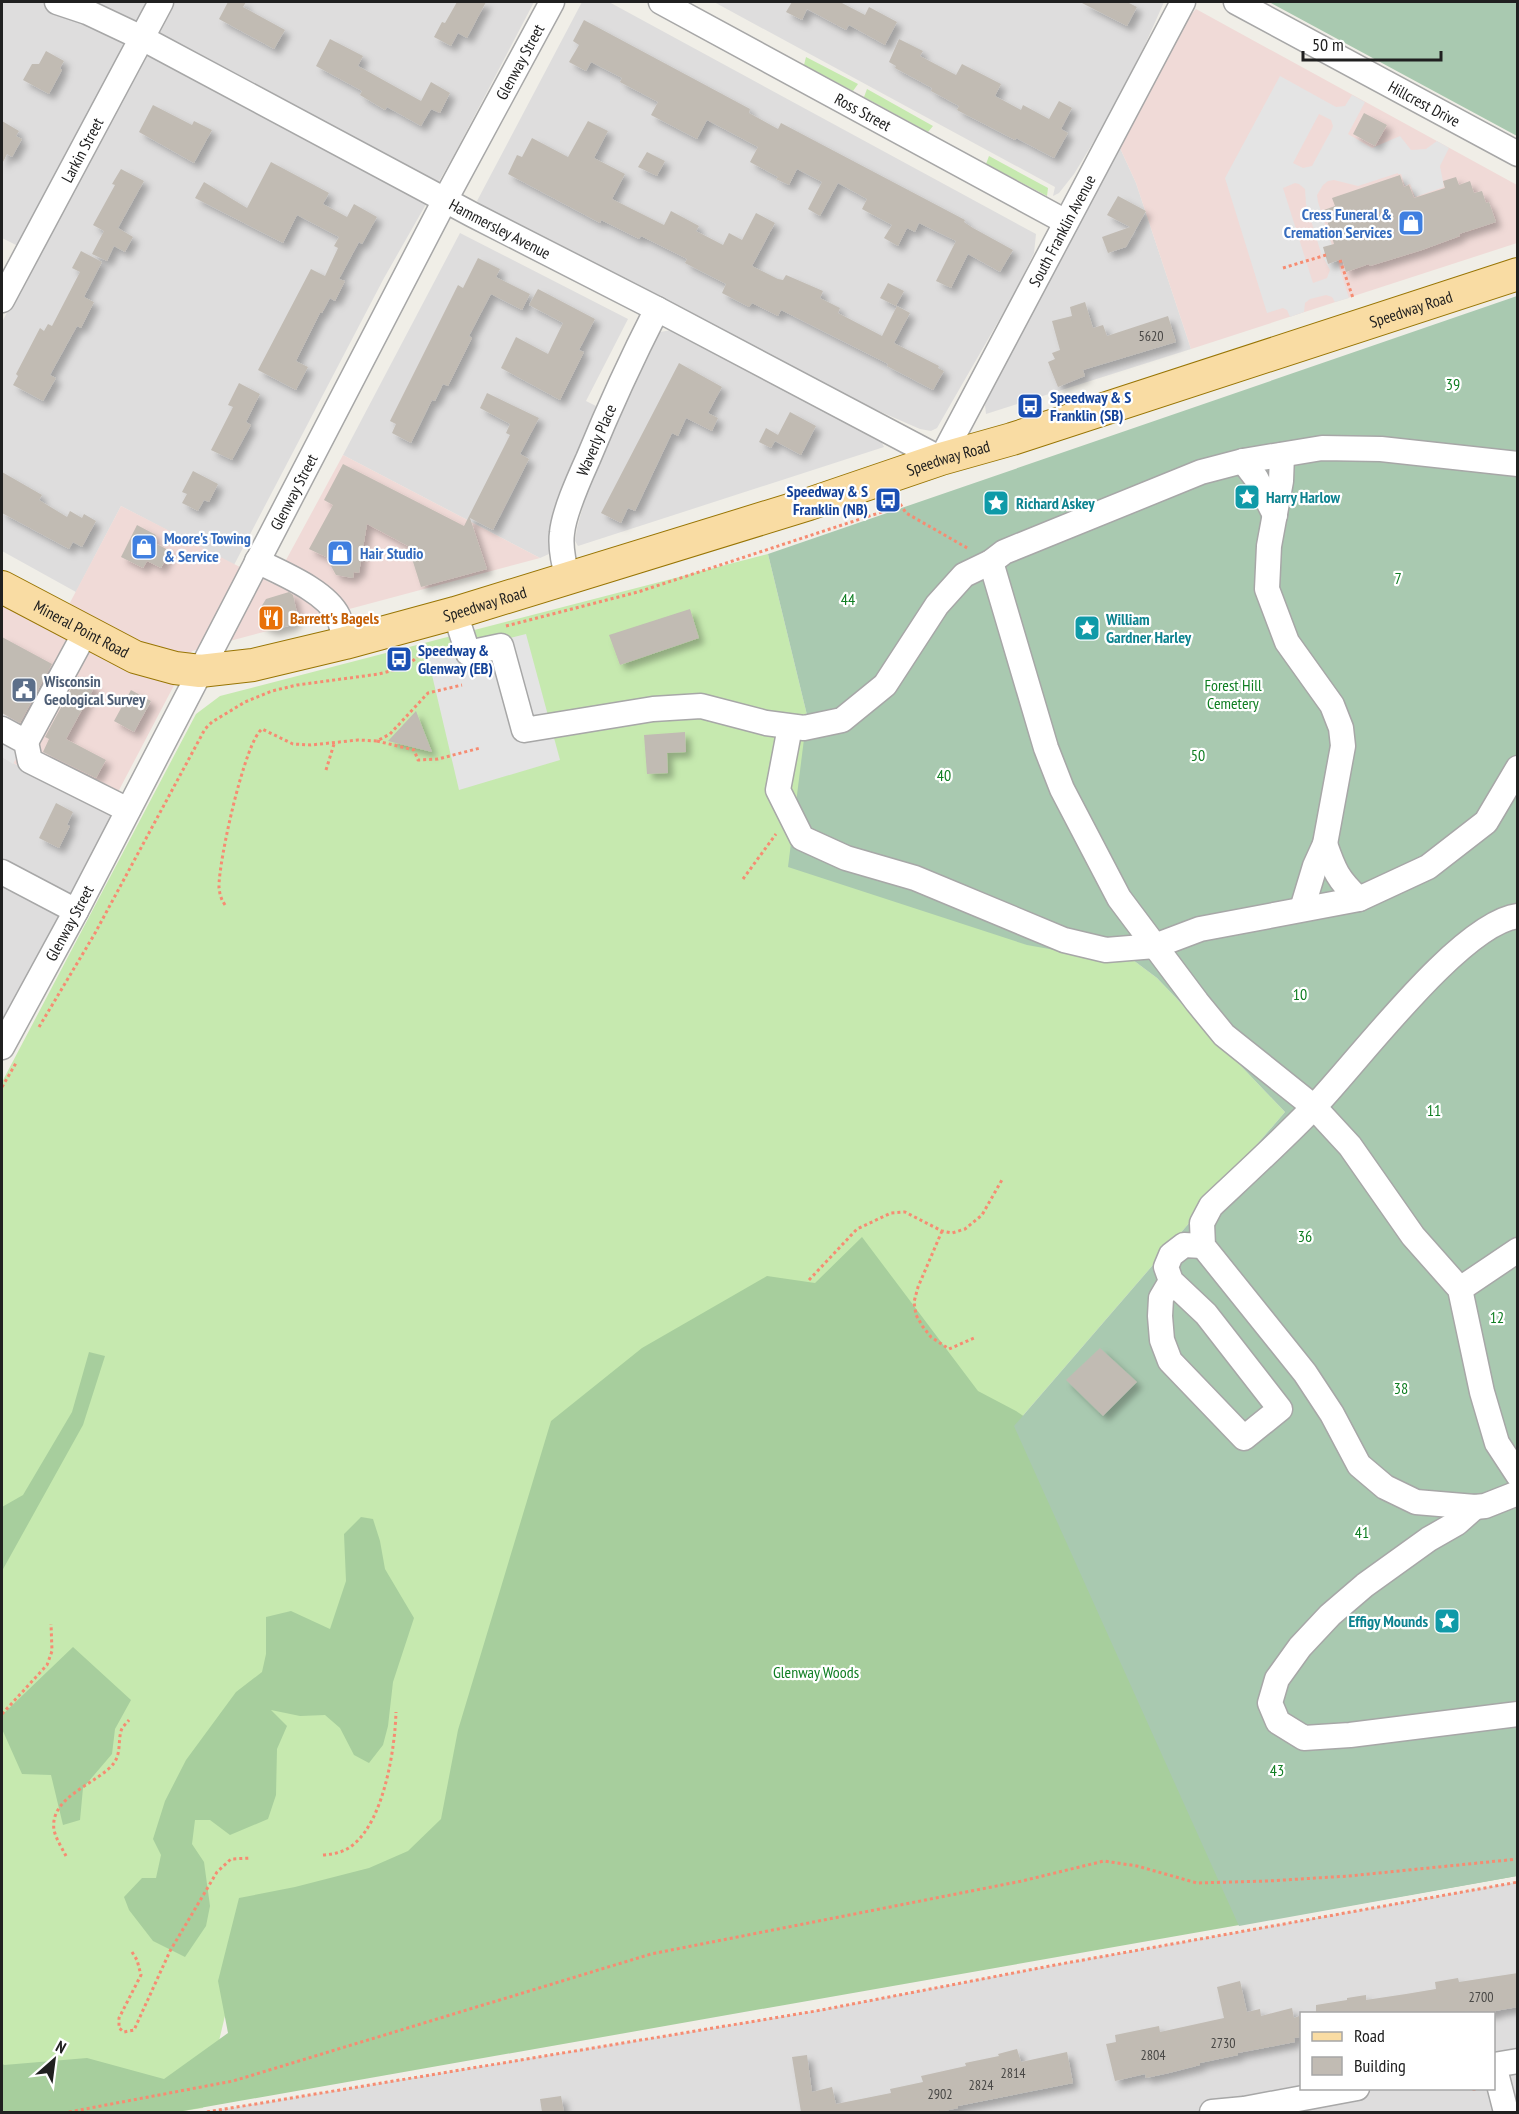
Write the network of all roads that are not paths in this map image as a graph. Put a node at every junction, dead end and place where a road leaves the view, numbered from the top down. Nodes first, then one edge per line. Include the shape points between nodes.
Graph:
1 (57, 2) edge
2 (161, 2) edge
3 (552, 2) edge
4 (661, 2) edge
5 (1183, 2) edge
6 (1236, 2) edge
7 (142, 38) junction
8 (1518, 154) edge
9 (446, 200) junction
10 (1066, 222) junction
11 (1518, 274) edge
12 (2, 300) edge
13 (657, 309) junction
14 (1281, 455) junction
15 (941, 459) junction
16 (1243, 461) junction
17 (1518, 464) edge
18 (1275, 515) junction
19 (257, 561) junction
20 (991, 562) junction
21 (568, 579) junction
22 (2, 587) edge
23 (459, 625) junction
24 (86, 631) junction
25 (345, 643) junction
26 (200, 671) junction
27 (790, 727) junction
28 (2, 729) edge
29 (26, 742) junction
30 (1518, 768) edge
31 (128, 810) junction
32 (1325, 843) junction
33 (2, 872) edge
34 (1359, 899) junction
35 (1302, 909) junction
36 (76, 911) junction
37 (1518, 916) edge
38 (1155, 946) junction
39 (11, 1052) edge
40 (1314, 1107) junction
41 (1203, 1246) junction
42 (1518, 1250) edge
43 (1171, 1281) junction
44 (1461, 1289) junction
45 (1518, 1475) edge
46 (1518, 1493) edge
47 (1475, 1507) junction
48 (1518, 1714) edge
49 (1518, 2061) edge
50 (1495, 2065) edge
51 (1495, 2069) edge
52 (1347, 2090) edge
53 (1245, 2111) edge
54 (1212, 2112) edge
55 (1506, 2112) edge

1 - 7 street, Hammersley Avenue via 98,16
2 - 7 street, Larkin Street
3 - 9 street, Glenway Street
4 - 10 street, Ross Street
5 - 10 street, South Franklin Avenue
6 - 8 street, Hillcrest Drive
7 - 9 street, Hammersley Avenue
7 - 12 street, Larkin Street
9 - 13 street, Hammersley Avenue
9 - 19 street, Glenway Street
10 - 15 street, South Franklin Avenue
11 - 15 main road, Speedway Road
13 - 15 street, Hammersley Avenue
13 - 21 street, Waverly Place via 618,388 569,509 562,533
14 - 16 street
14 - 17 street via 1322,448 1382,448
14 - 18 street
15 - 21 main road, Speedway Road
16 - 18 street
16 - 20 street via 1201,472 1098,513 1005,552
18 - 32 street via 1267,589 1287,642 1332,705 1341,728 1342,746
19 - 25 street via 328,602 338,616
19 - 26 street, Glenway Street
20 - 27 street via 964,575 937,605 885,685 842,720
20 - 38 street via 1046,748 1062,789 1119,898
21 - 23 main road, Speedway Road
22 - 24 main road, Mineral Point Road
23 - 25 main road, Speedway Road
23 - 27 street via 468,653 501,646 524,730 652,709 701,706
24 - 26 main road, Mineral Point Road via 135,657
24 - 29 street
25 - 26 main road, Speedway Road via 253,665
26 - 31 street, Glenway Street
27 - 38 street via 778,790 802,838 846,858 915,878 1064,940 1106,950
28 - 29 street
29 - 31 street via 30,761
30 - 34 street via 1486,822 1428,867
31 - 36 street, Glenway Street
32 - 34 street via 1342,883
32 - 35 street
33 - 36 street
34 - 35 street
35 - 38 street via 1200,929
36 - 39 street, Glenway Street
37 - 40 street via 1492,925 1465,945
38 - 40 street via 1224,1035
40 - 41 street via 1211,1206 1202,1223
40 - 44 street via 1350,1146 1413,1236
41 - 43 street via 1184,1245 1171,1255 1166,1267
41 - 47 street via 1305,1373 1359,1465 1385,1487 1416,1502
42 - 44 street
43 - 43 street via 1206,1314 1280,1409 1244,1438 1170,1362 1162,1340 1160,1316 1161,1298
44 - 45 street via 1497,1443
46 - 47 street
47 - 48 street via 1365,1585 1330,1615 1277,1679 1270,1703 1278,1722 1304,1738
49 - 50 street
51 - 55 street
52 - 53 street
53 - 54 street

